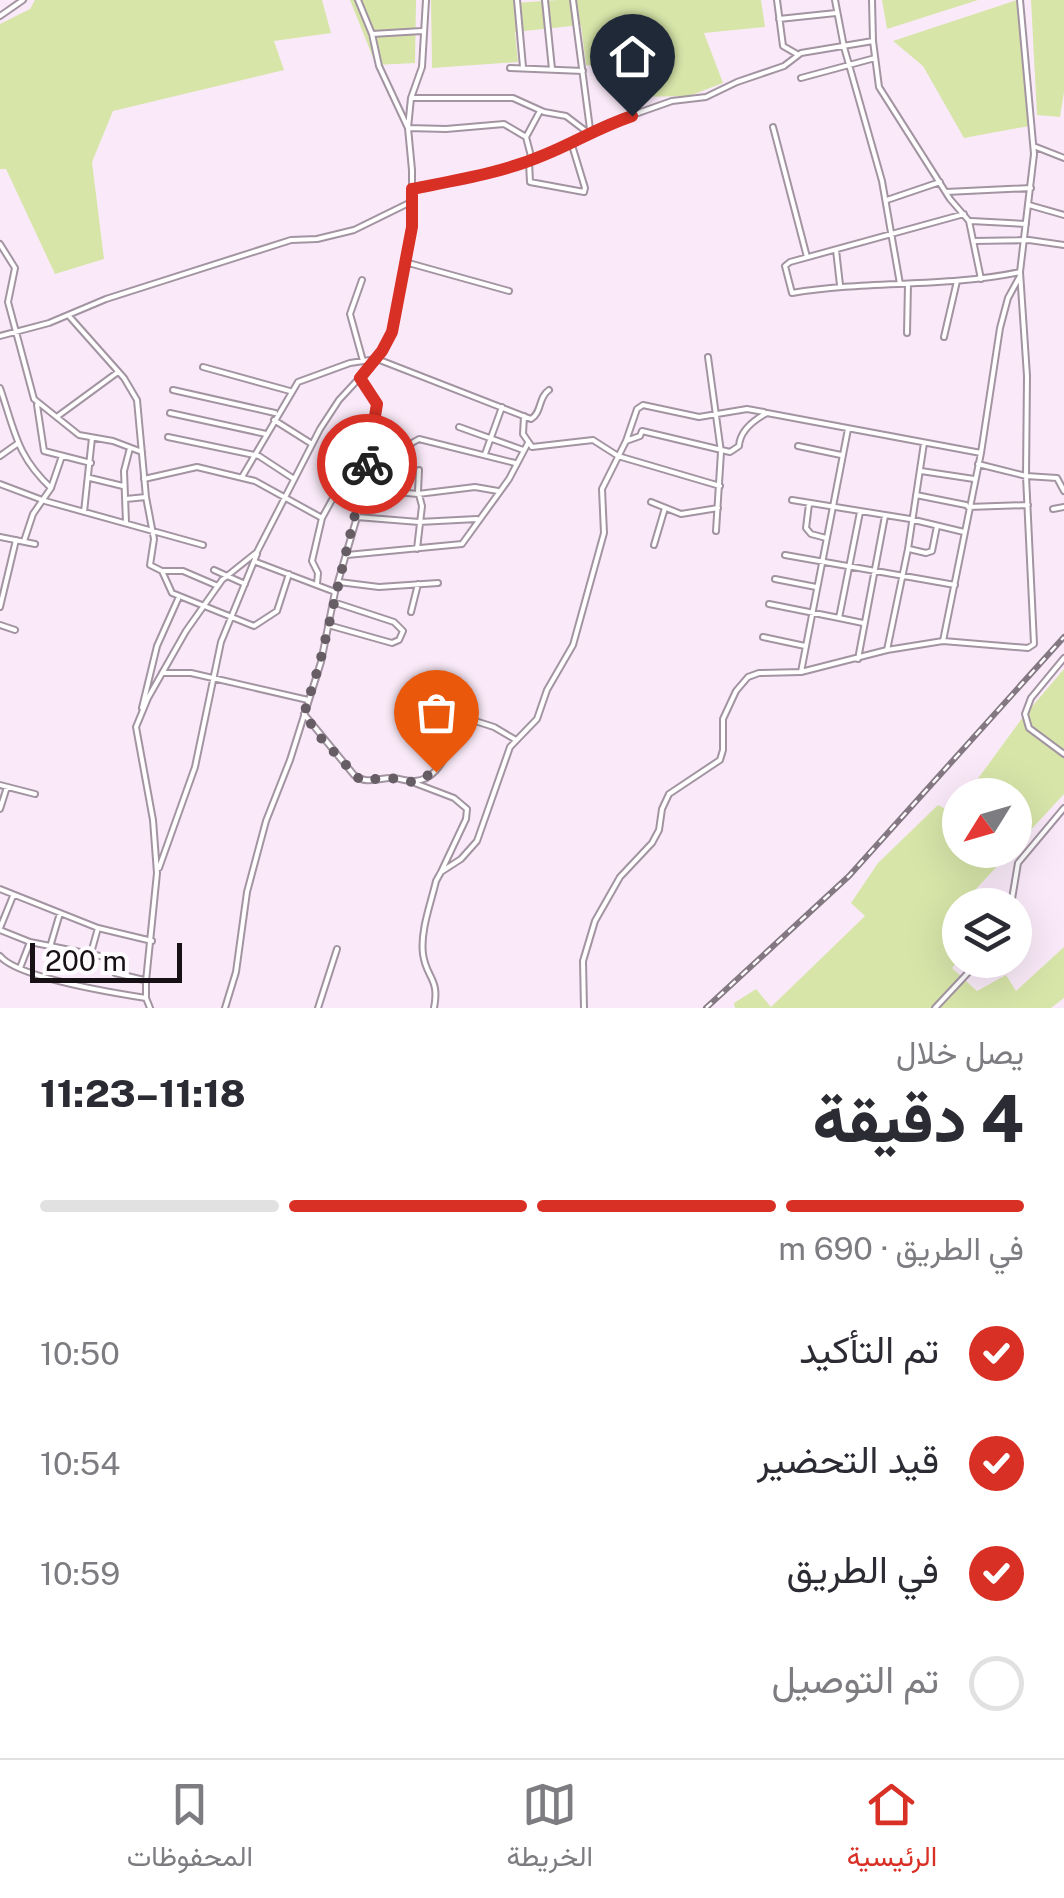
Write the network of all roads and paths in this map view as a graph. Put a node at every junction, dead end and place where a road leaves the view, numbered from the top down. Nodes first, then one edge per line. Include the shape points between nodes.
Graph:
1 (23, 0) edge
2 (358, 0) edge
3 (426, 0) edge
4 (516, 0) edge
5 (545, 0) edge
6 (573, 0) edge
7 (777, 0) edge
8 (835, 0) edge
9 (872, 0) edge
10 (1020, 0) edge
11 (836, 12) junction
12 (0, 16) edge
13 (779, 19) junction
14 (425, 31) junction
15 (372, 34) junction
16 (873, 41) junction
17 (844, 46) junction
18 (797, 54) junction
19 (875, 58) junction
20 (850, 64) junction
21 (523, 67) junction
22 (510, 68) dead end
23 (552, 69) junction
24 (583, 71) junction
25 (801, 78) dead end
26 (411, 98) junction
27 (540, 111) junction
28 (773, 127) dead end
29 (408, 128) junction
30 (589, 131) junction
31 (526, 137) junction
32 (570, 142) junction
33 (1034, 147) junction
34 (1064, 158) edge
35 (531, 160) junction
36 (940, 182) junction
37 (1031, 188) junction
38 (412, 189) junction
39 (945, 192) junction
40 (885, 200) junction
41 (412, 202) junction
42 (1029, 205) junction
43 (964, 214) junction
44 (1064, 215) edge
45 (969, 222) junction
46 (1026, 224) junction
47 (891, 235) junction
48 (973, 240) junction
49 (1024, 240) junction
50 (1064, 242) edge
51 (0, 244) edge
52 (836, 249) junction
53 (807, 257) junction
54 (405, 262) junction
55 (1020, 274) junction
56 (362, 280) dead end
57 (981, 280) junction
58 (958, 281) junction
59 (900, 284) junction
60 (908, 284) junction
61 (840, 285) junction
62 (509, 291) dead end
63 (68, 316) junction
64 (14, 332) junction
65 (907, 332) dead end
66 (0, 336) edge
67 (944, 338) dead end
68 (708, 358) dead end
69 (377, 359) junction
70 (363, 361) junction
71 (203, 367) dead end
72 (118, 372) junction
73 (360, 378) junction
74 (0, 388) edge
75 (173, 390) dead end
76 (550, 390) dead end
77 (291, 391) junction
78 (37, 402) junction
79 (502, 406) junction
80 (768, 413) junction
81 (170, 414) dead end
82 (58, 416) junction
83 (524, 416) junction
84 (716, 416) junction
85 (276, 417) junction
86 (459, 426) dead end
87 (848, 429) junction
88 (266, 434) junction
89 (168, 436) dead end
90 (92, 438) junction
91 (490, 440) junction
92 (626, 441) junction
93 (528, 443) junction
94 (924, 443) junction
95 (17, 444) junction
96 (312, 444) junction
97 (798, 446) dead end
98 (130, 448) junction
99 (523, 450) junction
100 (142, 452) junction
101 (721, 452) junction
102 (981, 452) junction
103 (484, 454) junction
104 (841, 455) junction
105 (0, 456) edge
106 (62, 456) junction
107 (254, 456) junction
108 (618, 456) junction
109 (91, 463) junction
110 (515, 464) junction
111 (978, 464) junction
112 (419, 470) dead end
113 (921, 470) junction
114 (1026, 476) junction
115 (90, 478) junction
116 (242, 478) junction
117 (144, 479) junction
118 (294, 479) junction
119 (974, 479) junction
120 (0, 484) edge
121 (123, 486) junction
122 (720, 486) junction
123 (51, 488) junction
124 (364, 489) junction
125 (374, 490) junction
126 (499, 491) junction
127 (1064, 491) edge
128 (418, 494) junction
129 (916, 495) junction
130 (146, 497) junction
131 (284, 498) junction
132 (124, 499) junction
133 (792, 500) dead end
134 (45, 501) junction
135 (651, 502) dead end
136 (809, 504) junction
137 (1028, 505) junction
138 (359, 506) junction
139 (968, 506) junction
140 (665, 508) junction
141 (718, 508) junction
142 (832, 508) junction
143 (1064, 508) edge
144 (1053, 509) dead end
145 (84, 512) junction
146 (860, 512) junction
147 (885, 516) junction
148 (357, 517) junction
149 (322, 518) junction
150 (478, 519) junction
151 (910, 519) junction
152 (126, 522) junction
153 (419, 522) junction
154 (936, 526) junction
155 (152, 529) junction
156 (716, 531) dead end
157 (964, 532) junction
158 (0, 537) edge
159 (826, 538) junction
160 (16, 540) junction
161 (24, 541) junction
162 (36, 544) dead end
163 (203, 545) dead end
164 (654, 545) dead end
165 (416, 549) junction
166 (908, 549) junction
167 (784, 555) dead end
168 (347, 556) junction
169 (252, 561) junction
170 (822, 563) junction
171 (850, 566) junction
172 (214, 570) dead end
173 (875, 570) junction
174 (162, 572) junction
175 (289, 574) junction
176 (227, 575) junction
177 (901, 576) junction
178 (774, 579) dead end
179 (338, 582) junction
180 (246, 584) junction
181 (317, 584) junction
182 (418, 584) junction
183 (438, 584) dead end
184 (955, 585) junction
185 (218, 586) junction
186 (816, 587) junction
187 (336, 592) junction
188 (178, 598) junction
189 (333, 602) junction
190 (769, 604) dead end
191 (0, 606) edge
192 (203, 606) junction
193 (411, 612) dead end
194 (810, 613) junction
195 (232, 618) junction
196 (839, 618) junction
197 (864, 623) junction
198 (0, 625) edge
199 (328, 625) junction
200 (15, 630) dead end
201 (763, 637) dead end
202 (943, 641) junction
203 (805, 646) junction
204 (888, 650) junction
205 (1064, 658) edge
206 (858, 659) junction
207 (801, 672) junction
208 (162, 673) junction
209 (212, 678) junction
210 (308, 700) junction
211 (141, 712) junction
212 (304, 714) junction
213 (516, 740) junction
214 (1064, 754) edge
215 (412, 782) junction
216 (3, 786) edge
217 (35, 794) dead end
218 (1064, 808) edge
219 (0, 809) edge
220 (441, 872) junction
221 (157, 873) junction
222 (1014, 888) edge
223 (0, 889) edge
224 (14, 894) junction
225 (60, 912) junction
226 (98, 928) junction
227 (0, 929) edge
228 (152, 941) junction
229 (30, 942) junction
230 (50, 947) junction
231 (337, 949) dead end
232 (90, 954) junction
233 (0, 956) edge
234 (20, 968) junction
235 (963, 978) edge
236 (146, 980) junction
237 (146, 998) junction
238 (150, 1008) edge
239 (225, 1008) edge
240 (318, 1008) edge
241 (434, 1008) edge
242 (584, 1008) edge
243 (935, 1008) edge

1 - 12 street
2 - 15 street
3 - 14 street
4 - 21 street
5 - 23 street
6 - 24 street
7 - 13 street
8 - 11 street
9 - 16 street
10 - 33 street
11 - 13 street
11 - 17 street
13 - 18 street via 782,46
14 - 15 street
14 - 26 street
15 - 29 street
16 - 17 street
16 - 19 street
17 - 18 street
17 - 20 street
18 - 30 street via 784,66 706,98 672,100
19 - 20 street
19 - 36 street via 881,92
20 - 25 street
20 - 40 street
21 - 22 street
21 - 23 street
23 - 24 street
24 - 30 street
26 - 27 street via 508,98
26 - 29 street
27 - 30 street via 566,116
27 - 31 street
28 - 53 street
29 - 31 street via 504,124
29 - 38 street
30 - 32 street
31 - 35 street
32 - 35 street
32 - 35 street via 584,192 530,182
33 - 34 street
33 - 37 street
35 - 38 street
36 - 39 street
36 - 40 street
37 - 39 street
37 - 42 street
38 - 41 street
39 - 43 street
40 - 47 street
41 - 54 street
41 - 63 street via 354,230 291,240
42 - 44 street
42 - 46 street
43 - 45 street
43 - 47 street
45 - 46 street
45 - 48 street
46 - 49 street
47 - 52 street
47 - 59 street
48 - 49 street
48 - 57 street
49 - 50 street
49 - 55 street
51 - 64 street via 16,268 8,302
52 - 53 street
52 - 61 street
53 - 61 street via 786,264 792,294
54 - 62 street
54 - 69 street via 392,332
55 - 57 street
55 - 102 street via 1000,328
55 - 114 street
56 - 70 street via 350,314
57 - 58 street
58 - 60 street
58 - 67 street
59 - 60 street
59 - 61 street
60 - 65 street
63 - 64 street
63 - 72 street
64 - 66 street
64 - 78 street
68 - 84 street
69 - 70 street
69 - 73 street
69 - 79 street
70 - 77 street via 302,379
71 - 77 street
72 - 82 street
72 - 100 street via 137,400
73 - 96 street
73 - 124 street via 377,404
74 - 95 street
75 - 85 street
76 - 83 street via 536,416
77 - 85 street
78 - 82 street
78 - 106 street via 42,448
79 - 83 street
79 - 91 street
80 - 84 street via 747,409
80 - 87 street
80 - 101 street via 748,426 734,450
81 - 88 street
82 - 90 street
83 - 93 street
84 - 92 street via 641,405
84 - 101 street
85 - 88 street
85 - 96 street
86 - 91 street
87 - 94 street
87 - 104 street
88 - 107 street
89 - 107 street
90 - 98 street
90 - 109 street
91 - 99 street
91 - 103 street
92 - 101 street via 642,431
92 - 108 street
93 - 99 street
93 - 108 street via 537,448 593,440
94 - 102 street
94 - 113 street
95 - 105 street
95 - 123 street
96 - 118 street
97 - 104 street
98 - 100 street
98 - 121 street
99 - 110 street
100 - 117 street
101 - 122 street
102 - 111 street
103 - 110 street
103 - 125 street via 419,439
104 - 142 street
106 - 109 street
106 - 123 street
107 - 116 street
107 - 118 street
108 - 122 street
108 - 213 street via 602,488 604,533 573,645 537,720
109 - 115 street
110 - 126 street
111 - 114 street
111 - 119 street
112 - 128 street
113 - 119 street
113 - 129 street
114 - 127 street via 1057,478
114 - 137 street
115 - 121 street
115 - 145 street
116 - 117 street via 197,467
116 - 131 street
117 - 130 street
118 - 131 street
119 - 139 street
120 - 134 street
121 - 132 street
122 - 141 street
123 - 134 street
124 - 125 street
124 - 138 street
125 - 128 street
126 - 128 street
126 - 150 street
128 - 153 street
129 - 139 street
129 - 151 street
130 - 132 street
130 - 155 street
131 - 149 street
131 - 169 street
132 - 152 street
133 - 136 street
134 - 145 street
134 - 161 street
135 - 140 street
136 - 142 street
136 - 159 street via 806,528
137 - 139 street
137 - 202 street via 1034,644
138 - 148 street
138 - 149 street via 335,498
139 - 157 street
140 - 141 street via 681,514
140 - 164 street
141 - 156 street
142 - 146 street
142 - 159 street
143 - 144 street
145 - 152 street
146 - 147 street
146 - 171 street
147 - 151 street
147 - 173 street
148 - 153 street
148 - 168 street
149 - 181 street via 312,561
150 - 153 street
150 - 165 street via 462,544
151 - 154 street
151 - 166 street
152 - 155 street
153 - 165 street
154 - 157 street
154 - 166 street via 932,551
155 - 163 street
155 - 174 street via 150,565
157 - 184 street
158 - 160 street
159 - 170 street
160 - 161 street
160 - 191 street
161 - 162 street
165 - 168 street
166 - 177 street
167 - 170 street
168 - 179 street
169 - 175 street
169 - 176 street
169 - 180 street
170 - 171 street
170 - 186 street
171 - 173 street
171 - 196 street
172 - 176 street
173 - 177 street
173 - 197 street
174 - 185 street via 183,571
174 - 188 street
175 - 181 street
175 - 195 street via 274,614 254,626
176 - 180 street
176 - 185 street
177 - 184 street
177 - 204 street
178 - 186 street
179 - 182 street
179 - 187 street
180 - 195 street
181 - 187 street
182 - 183 street
182 - 193 street
184 - 202 street
185 - 192 street
186 - 194 street
187 - 189 street
188 - 192 street
188 - 211 street
189 - 199 street
189 - 199 street via 403,631 392,643
190 - 194 street
192 - 195 street
192 - 208 street
194 - 196 street
194 - 203 street
195 - 209 street
196 - 197 street
197 - 206 street
198 - 200 street
199 - 210 street
201 - 203 street
202 - 204 street
203 - 207 street
204 - 206 street
205 - 214 street via 1024,714 1029,728
206 - 207 street
207 - 242 street via 748,676 723,718 723,754 669,794 652,842 594,920 583,961
208 - 209 street
208 - 211 street
209 - 210 street
209 - 221 street via 194,767
210 - 212 street
211 - 221 street via 136,727
212 - 215 street via 358,779
212 - 239 street via 266,821
213 - 215 street via 472,720 436,772
213 - 220 street via 477,842
215 - 220 street via 466,809
216 - 217 street
216 - 219 street
218 - 222 street via 1018,863
220 - 241 street via 423,948 437,987
221 - 228 street
223 - 224 street
224 - 225 street
224 - 227 street
225 - 226 street
225 - 230 street
226 - 228 street
226 - 232 street
227 - 229 street
228 - 236 street
229 - 230 street
229 - 234 street
230 - 232 street
231 - 240 street
232 - 236 street via 110,958 115,973
233 - 234 street
234 - 237 street
235 - 243 street
236 - 237 street
237 - 238 street

